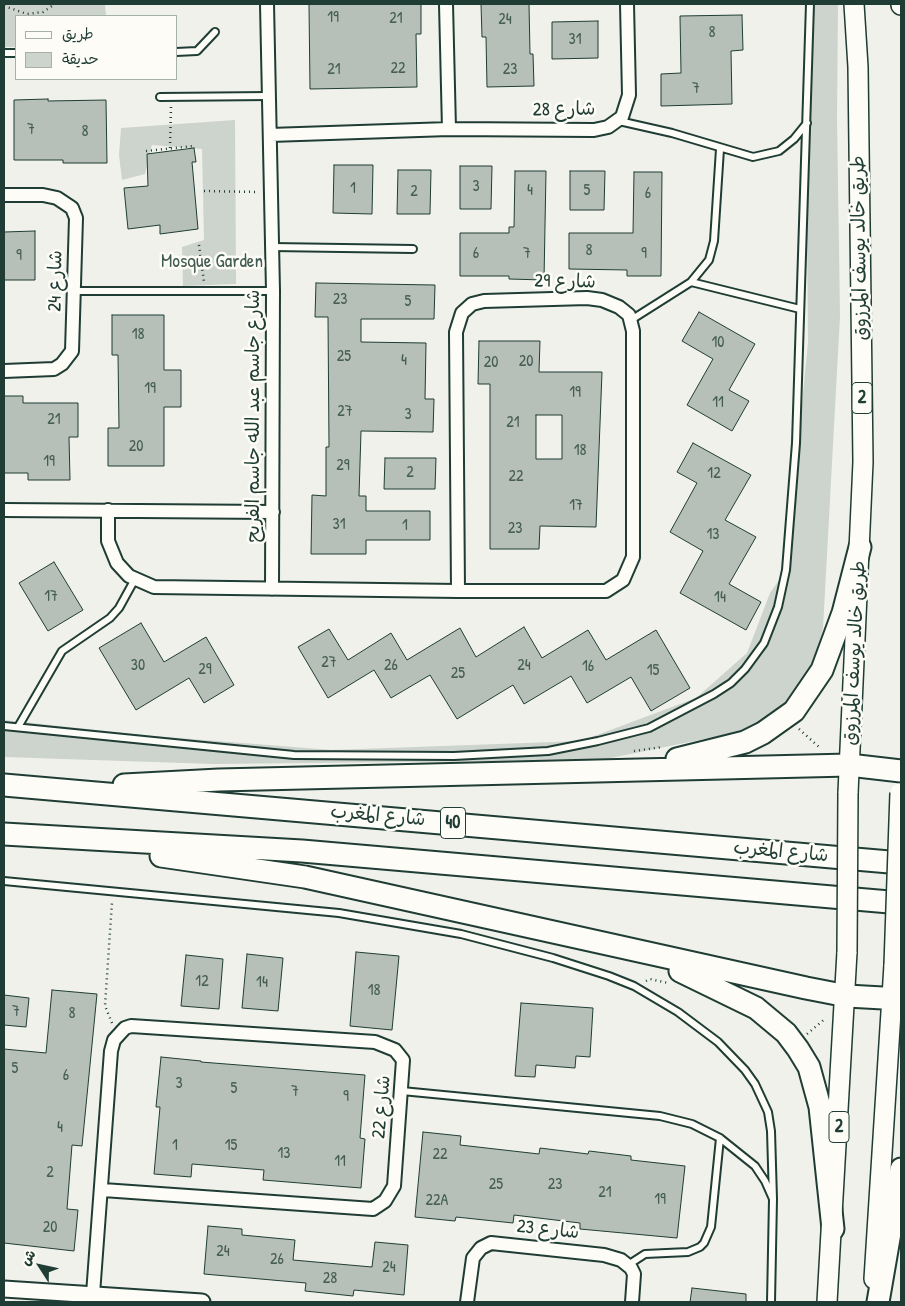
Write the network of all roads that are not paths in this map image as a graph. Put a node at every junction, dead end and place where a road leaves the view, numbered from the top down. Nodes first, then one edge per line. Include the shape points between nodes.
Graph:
1 (266, 4) edge
2 (446, 4) edge
3 (627, 4) edge
4 (810, 4) edge
5 (854, 4) edge
6 (215, 32) dead end
7 (178, 52) edge
8 (269, 96) junction
9 (160, 97) dead end
10 (619, 121) junction
11 (807, 124) junction
12 (449, 129) junction
13 (270, 135) junction
14 (720, 149) junction
15 (4, 195) edge
16 (272, 247) junction
17 (413, 249) dead end
18 (691, 282) junction
19 (76, 291) junction
20 (273, 291) junction
21 (800, 309) junction
22 (631, 320) junction
23 (4, 371) edge
24 (4, 510) edge
25 (108, 510) junction
26 (273, 512) junction
27 (860, 546) junction
28 (135, 579) junction
29 (272, 589) junction
30 (458, 592) junction
31 (4, 726) edge
32 (18, 727) junction
33 (849, 765) junction
34 (618, 770) junction
35 (901, 771) edge
36 (4, 786) edge
37 (901, 786) edge
38 (49, 790) junction
39 (4, 834) edge
40 (25, 835) junction
41 (901, 863) edge
42 (4, 881) edge
43 (901, 903) edge
44 (631, 951) junction
45 (846, 996) junction
46 (896, 999) edge
47 (402, 1091) junction
48 (720, 1138) junction
49 (901, 1169) edge
50 (103, 1190) junction
51 (773, 1199) junction
52 (833, 1229) junction
53 (628, 1265) junction
54 (4, 1289) edge
55 (93, 1294) junction
56 (202, 1302) edge
57 (467, 1302) edge
58 (632, 1302) edge
59 (770, 1302) edge
60 (827, 1302) edge
61 (873, 1302) edge
62 (878, 1302) edge

1 - 8 street, شارع جاسم عبد الله جاسم الفريح
2 - 12 street
3 - 10 street, شارع 28 via 630,88
4 - 11 lane
5 - 27 main road, طريق خالد يوسف المرزوق / 2 via 858,67 863,462
6 - 7 lane via 197,51
8 - 9 lane
8 - 13 street, شارع جاسم عبد الله جاسم الفريح
10 - 12 street, شارع 28 via 594,130
10 - 14 lane via 672,133
11 - 14 lane via 794,139 771,154 753,157
11 - 21 lane
12 - 13 street, شارع 28
13 - 16 street, شارع جاسم عبد الله جاسم الفريح
14 - 18 lane via 712,251 705,267
15 - 19 street, شارع 24 via 51,196 72,208 76,218
16 - 17 lane
16 - 20 street, شارع جاسم عبد الله جاسم الفريح
18 - 21 lane
18 - 22 lane
19 - 20 lane
19 - 23 street, شارع 24 via 74,344 70,356 49,370
20 - 26 street, شارع جاسم عبد الله جاسم الفريح
21 - 32 lane via 796,443 783,585 764,642 745,669 714,694 649,728 590,743 548,751 454,756 294,754
22 - 30 street via 632,557 628,572 618,585 598,592
22 - 30 street, شارع 29 via 620,307 587,298 484,301 472,304 462,313 456,332
24 - 25 street
25 - 26 street
25 - 28 street via 110,550 123,570
26 - 29 street, شارع جاسم عبد الله جاسم الفريح
27 - 33 main road, طريق خالد يوسف المرزوق / 2
27 - 34 highway via 843,613 822,670 794,711 763,733 730,747
28 - 29 street via 164,588
28 - 32 lane via 110,618 62,651
29 - 30 street
31 - 32 lane
33 - 34 highway
33 - 35 highway
33 - 45 main road, طريق خالد يوسف المرزوق / 2, bridge
34 - 38 highway via 218,780
36 - 38 highway, شارع المغرب / 40
37 - 46 main road, bridge via 894,965
38 - 41 highway, شارع المغرب / 40 via 324,811
39 - 40 highway, 40
40 - 43 highway, 40 via 312,852
40 - 44 highway via 305,877 515,922
42 - 51 lane via 339,913 461,934 583,966 634,986 678,1012 718,1042 735,1057 755,1084 763,1098 769,1121
44 - 45 highway
44 - 52 highway via 710,984 756,1008 798,1049 809,1067 820,1107
45 - 46 highway
45 - 52 main road, طريق خالد يوسف المرزوق / 2
46 - 61 main road
47 - 48 lane via 660,1116 692,1124
47 - 50 street, شارع 22 via 394,1186 385,1201 373,1210
47 - 50 street, شارع 22 via 403,1060 395,1050 380,1043 124,1028 117,1035 111,1051
48 - 51 lane via 755,1166
48 - 53 lane via 711,1227 706,1239 695,1250 652,1253
49 - 62 highway
50 - 55 street
51 - 59 lane
52 - 60 main road, طريق خالد يوسف المرزوق / 2
53 - 57 street, شارع 23 via 604,1256 491,1243 481,1248 474,1258
53 - 58 street via 634,1274
54 - 55 street
55 - 56 street

